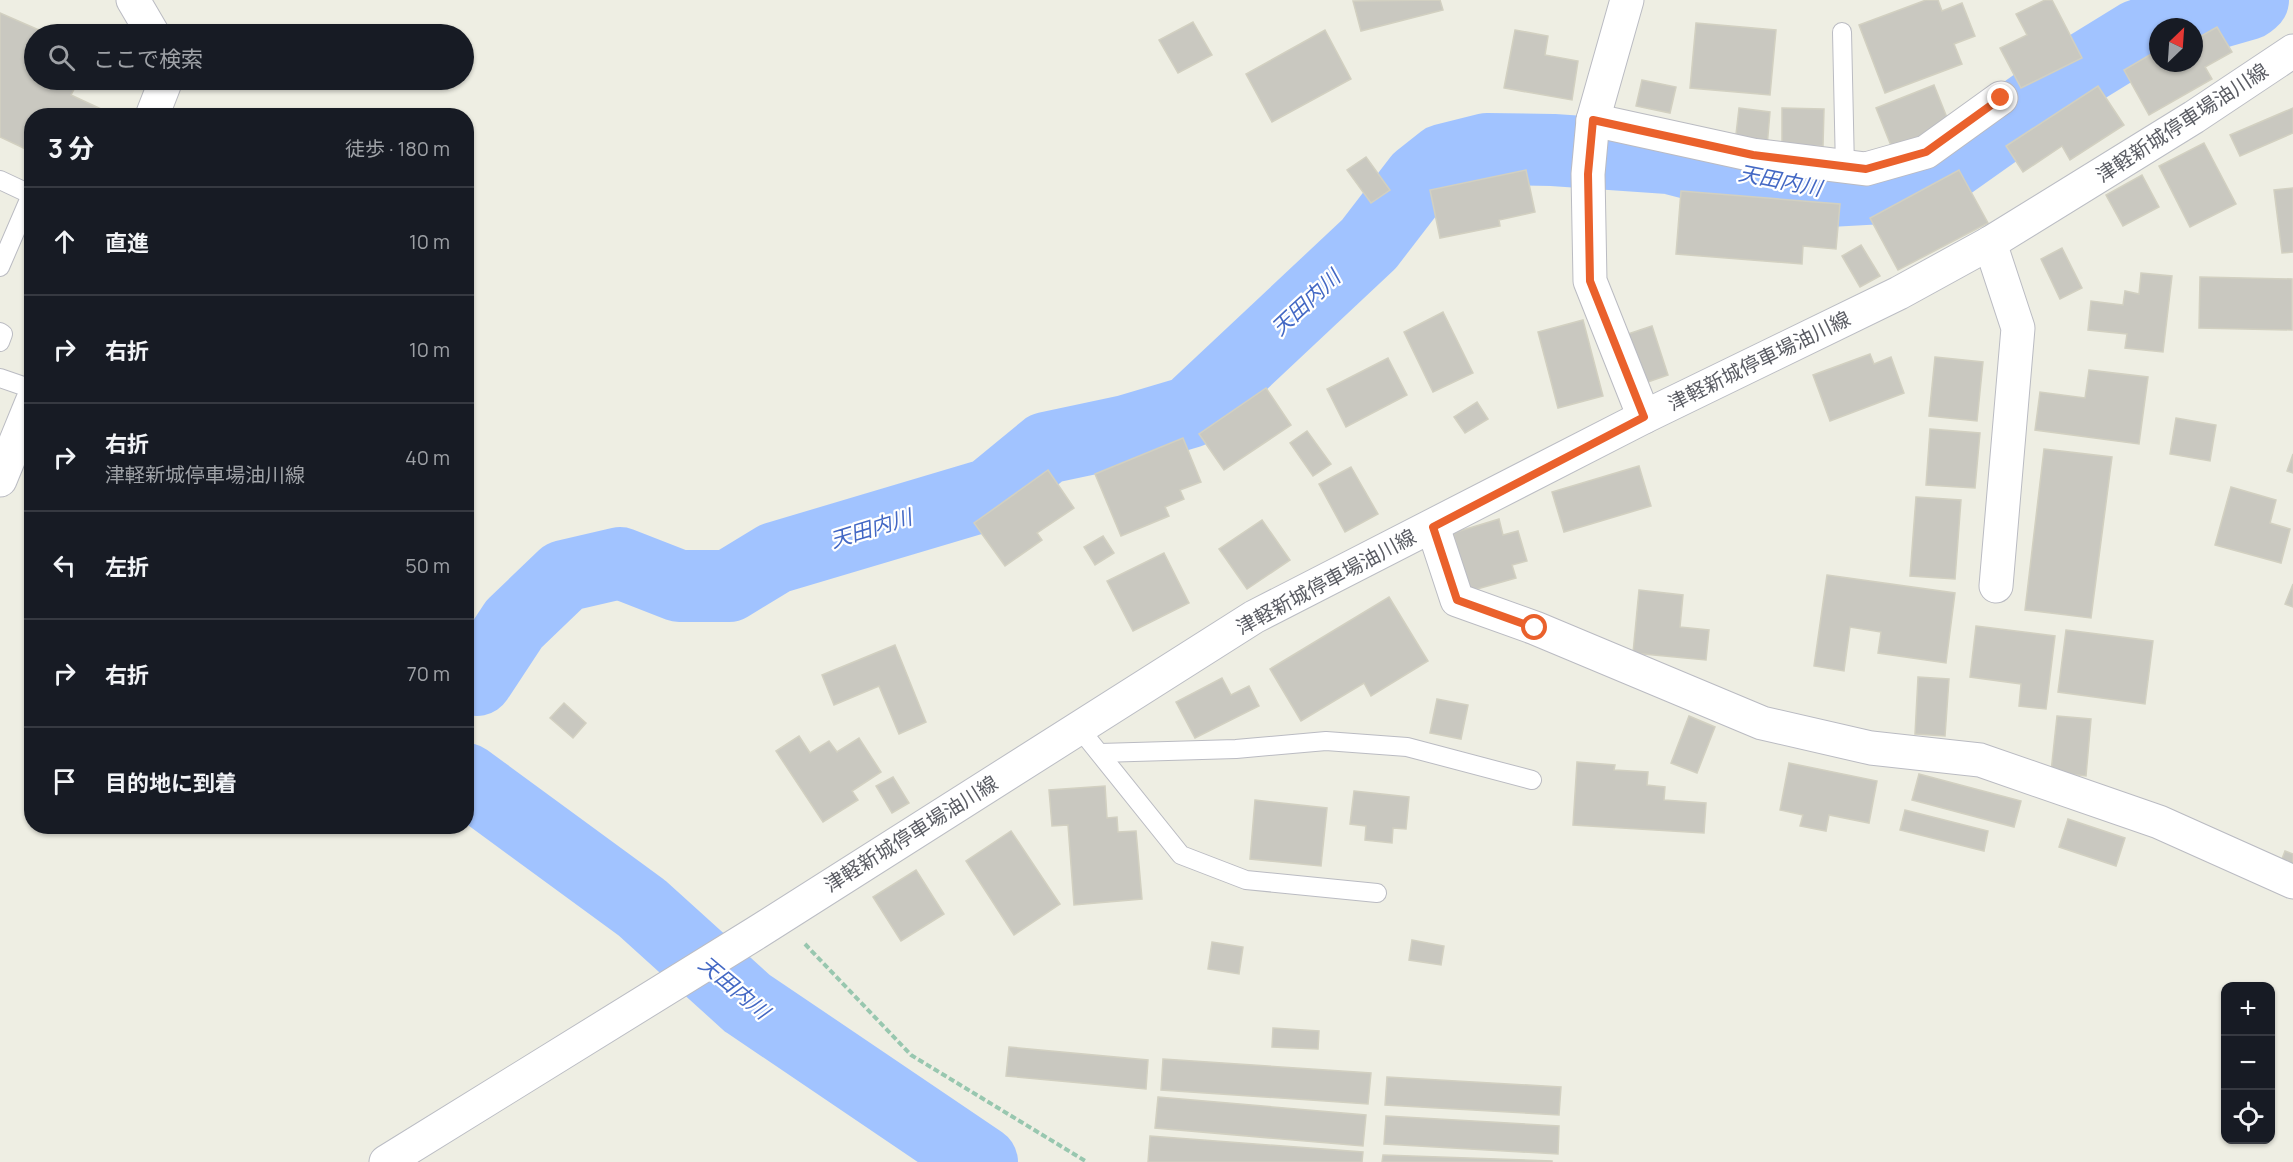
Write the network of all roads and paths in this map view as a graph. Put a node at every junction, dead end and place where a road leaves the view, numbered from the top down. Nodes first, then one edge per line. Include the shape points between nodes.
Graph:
1 (133, 0) edge
2 (1627, 0) edge
3 (147, 24) edge
4 (1842, 32) dead end
5 (2293, 51) edge
6 (162, 90) edge
7 (2001, 98) dead end
8 (155, 108) edge
9 (1592, 128) junction
10 (1845, 168) junction
11 (0, 180) edge
12 (24, 192) edge
13 (24, 211) edge
14 (1990, 243) junction
15 (0, 267) edge
16 (0, 332) edge
17 (0, 342) edge
18 (0, 378) edge
19 (24, 394) edge
20 (24, 417) edge
21 (1644, 417) junction
22 (0, 480) edge
23 (1433, 527) junction
24 (1996, 586) dead end
25 (1079, 728) junction
26 (1100, 753) junction
27 (1532, 780) dead end
28 (2293, 882) edge
29 (1377, 893) dead end
30 (768, 925) junction
31 (386, 1162) edge
32 (1087, 1162) edge

1 - 3 street
2 - 9 street
4 - 10 lane
5 - 14 street, 津軽新城停車場油川線
6 - 8 street
7 - 10 street via 1926,152 1866,169
9 - 10 street
9 - 21 street via 1588,174 1590,281
11 - 12 lane
13 - 15 lane
14 - 21 street, 津軽新城停車場油川線 via 1899,293
14 - 24 street via 2018,328
16 - 17 lane
18 - 19 lane
20 - 22 street
21 - 23 street, 津軽新城停車場油川線
23 - 25 street, 津軽新城停車場油川線 via 1254,617
23 - 28 street via 1457,600 1535,628 1762,723 1871,748 1980,760 2159,822
25 - 26 lane
25 - 30 street, 津軽新城停車場油川線
26 - 27 lane via 1236,749 1326,741 1407,747
26 - 29 lane via 1181,855 1246,880
30 - 31 street, 津軽新城停車場油川線
30 - 32 path via 836,979 911,1055

